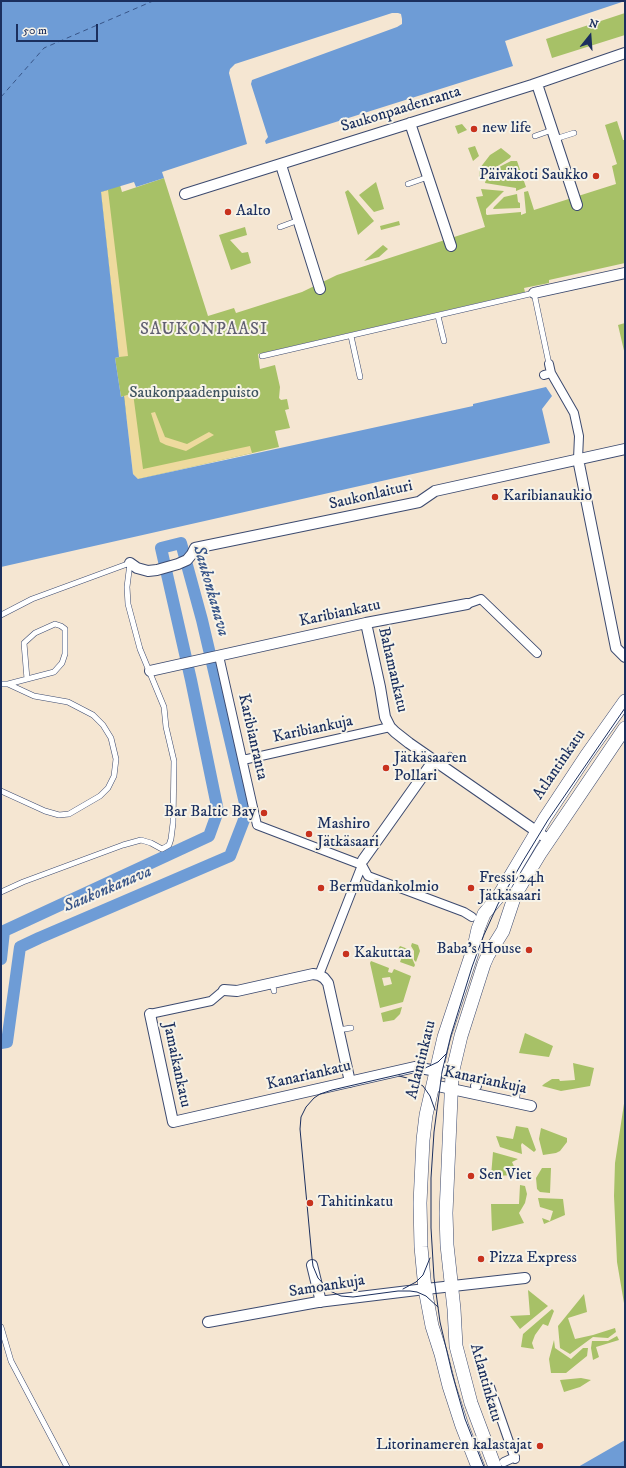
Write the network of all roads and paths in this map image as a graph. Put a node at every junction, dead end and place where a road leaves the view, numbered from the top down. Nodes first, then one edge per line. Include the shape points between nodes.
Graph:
1 (625, 53) edge
2 (537, 84) junction
3 (410, 123) junction
4 (574, 133) dead end
5 (554, 135) junction
6 (535, 136) dead end
7 (281, 165) junction
8 (428, 177) junction
9 (408, 184) dead end
10 (185, 194) dead end
11 (577, 205) dead end
12 (298, 220) junction
13 (280, 227) dead end
14 (451, 246) dead end
15 (625, 272) edge
16 (320, 289) dead end
17 (534, 293) junction
18 (438, 316) junction
19 (351, 336) junction
20 (444, 341) dead end
21 (262, 356) dead end
22 (549, 364) joint
23 (360, 377) dead end
24 (625, 449) edge
25 (578, 459) junction
26 (130, 563) junction
27 (467, 604) joint
28 (1, 615) edge
29 (366, 623) junction
30 (537, 653) dead end
31 (218, 657) junction
32 (625, 657) edge
33 (150, 671) junction
34 (27, 679) junction
35 (1, 684) edge
36 (8, 684) junction
37 (625, 701) edge
38 (390, 727) junction
39 (625, 728) edge
40 (450, 755) dead end
41 (242, 760) junction
42 (437, 762) junction
43 (1, 791) edge
44 (543, 836) junction
45 (362, 862) junction
46 (1, 892) edge
47 (472, 917) dead end
48 (319, 975) junction
49 (224, 990) joint
50 (150, 1014) joint
51 (351, 1028) dead end
52 (338, 1030) junction
53 (436, 1071) junction
54 (452, 1074) junction
55 (350, 1082) junction
56 (433, 1085) junction
57 (451, 1089) junction
58 (518, 1089) dead end
59 (516, 1103) junction
60 (531, 1106) dead end
61 (173, 1122) joint
62 (312, 1265) dead end
63 (525, 1278) dead end
64 (451, 1286) junction
65 (425, 1289) junction
66 (321, 1302) junction
67 (208, 1322) dead end
68 (1, 1328) edge
69 (490, 1386) dead end
70 (500, 1464) edge
71 (67, 1467) edge
72 (478, 1467) edge

1 - 2 street, Saukonpaadenranta
2 - 3 street, Saukonpaadenranta
2 - 5 street
3 - 7 street, Saukonpaadenranta
3 - 8 street
4 - 5 lane
5 - 6 lane
5 - 11 street
7 - 10 street, Saukonpaadenranta
7 - 12 street
8 - 9 lane
8 - 14 street
12 - 13 lane
12 - 16 street
15 - 17 street
17 - 18 lane
17 - 22 lane
18 - 19 lane
18 - 20 lane
19 - 21 lane
19 - 23 lane
22 - 25 street via 548,374 574,413 579,436
24 - 25 street, Saukonlaituri
25 - 26 street, Saukonlaituri via 435,491 419,502 195,548 187,560 157,570 136,568
25 - 32 street via 616,648
26 - 28 lane via 32,599
26 - 33 lane via 128,604 140,649
27 - 29 street, Karibiankatu
27 - 30 street via 481,599
29 - 31 street, Karibiankatu
29 - 38 street, Bahamankatu via 385,717
31 - 33 street, Karibiankatu
31 - 41 street, Karibianranta
33 - 46 lane via 164,707 174,761 173,823 169,845 162,849 140,840
34 - 34 lane via 54,672 62,664 65,654 65,629 61,626 55,624 35,633 24,643
34 - 36 lane
35 - 36 lane
36 - 43 lane via 34,696 68,702 93,715 111,738 116,759 114,776 108,788 100,796 69,814 58,815 45,811
37 - 44 street, Atlantinkatu via 586,756
38 - 41 street, Karibiankuja
38 - 42 street, Bahamankatu
39 - 44 street, Atlantinkatu
40 - 42 lane
41 - 45 street, Karibianranta via 258,825
42 - 44 street, Bahamankatu
42 - 45 street
44 - 53 street, Atlantinkatu via 484,914 450,1016
44 - 54 street, Atlantinkatu via 541,852 515,896 503,930 488,954
45 - 47 street via 368,876
45 - 48 street
48 - 49 street via 313,974 273,987
48 - 52 street via 328,983
49 - 50 street via 211,1001
50 - 61 street, Jamaikankatu
51 - 52 lane
52 - 55 street
53 - 54 street, Kanariankatu
53 - 55 street, Kanariankatu via 415,1067
53 - 56 street, Atlantinkatu
54 - 57 street, Atlantinkatu
55 - 61 street, Kanariankatu
56 - 57 street, Kanariankuja
56 - 65 street, Atlantinkatu via 423,1140 420,1192
57 - 59 street, Kanariankuja
57 - 64 street, Atlantinkatu via 446,1213
58 - 59 lane
59 - 60 street, Kanariankuja
62 - 66 street
63 - 64 street, Samoankuja
64 - 65 street, Samoankuja
64 - 70 street, Atlantinkatu via 457,1354 471,1403
65 - 66 street, Samoankuja
65 - 72 street, Atlantinkatu via 432,1326 449,1386
66 - 67 street, Samoankuja
68 - 71 lane via 11,1361
69 - 70 street via 515,1458

